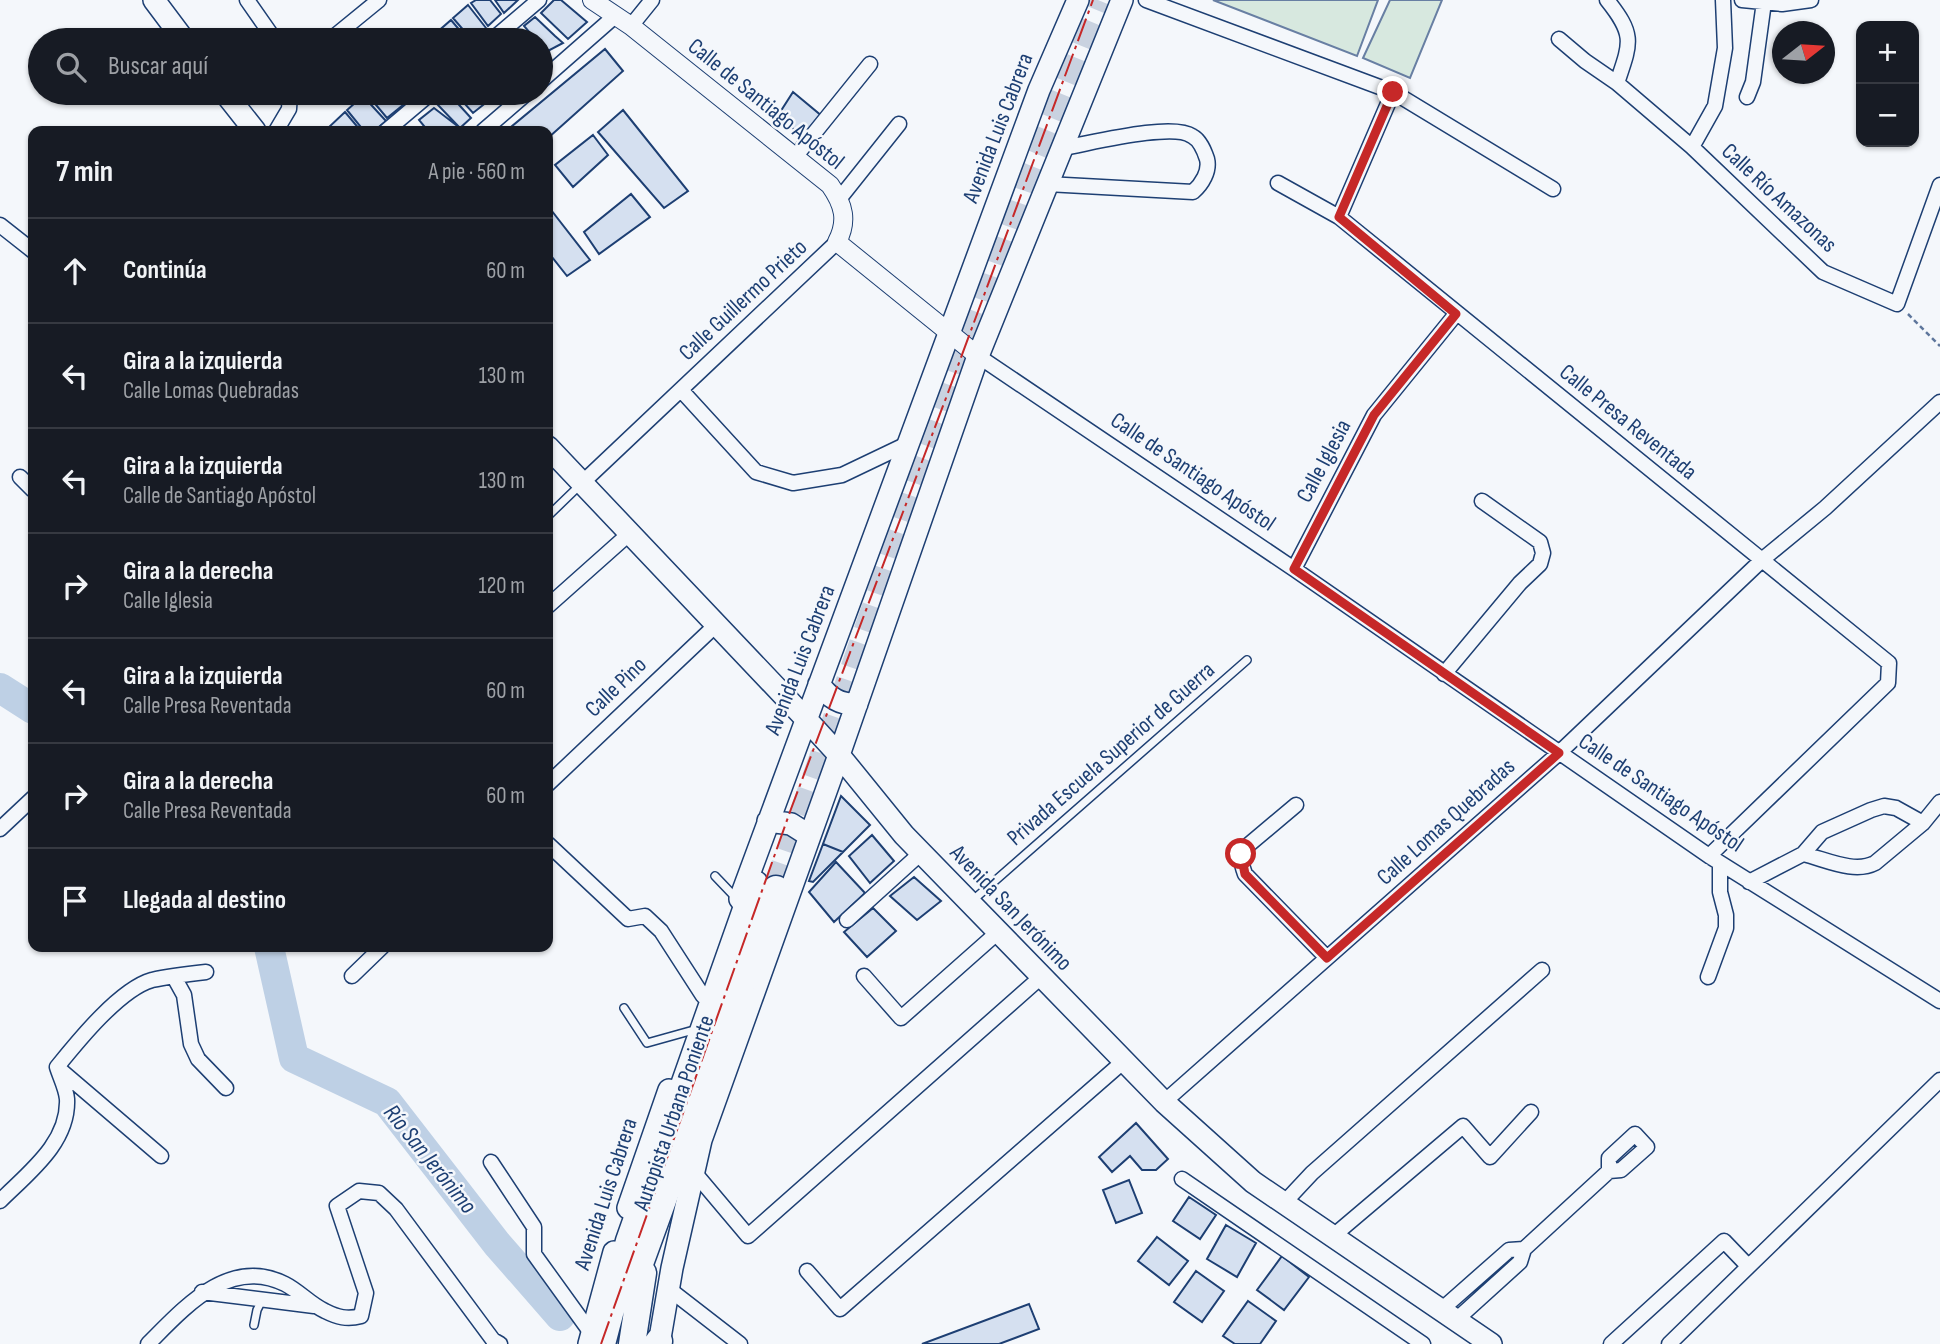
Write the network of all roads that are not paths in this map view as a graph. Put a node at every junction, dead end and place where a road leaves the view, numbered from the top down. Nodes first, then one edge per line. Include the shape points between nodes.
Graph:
1 (155, 0) edge
2 (247, 0) edge
3 (379, 0) edge
4 (539, 0) edge
5 (592, 0) edge
6 (652, 0) edge
7 (1078, 0) edge
8 (1122, 0) edge
9 (1146, 0) edge
10 (1606, 0) edge
11 (1723, 0) edge
12 (1742, 0) edge
13 (1811, 0) edge
14 (1764, 2) junction
15 (615, 16) junction
16 (631, 26) junction
17 (175, 28) edge
18 (267, 28) edge
19 (345, 28) edge
20 (506, 28) edge
21 (1559, 39) dead end
22 (870, 64) dead end
23 (553, 70) edge
24 (1617, 83) junction
25 (1393, 92) junction
26 (1747, 97) dead end
27 (234, 105) edge
28 (289, 105) edge
29 (417, 105) edge
30 (513, 105) edge
31 (899, 124) dead end
32 (251, 126) edge
33 (279, 126) edge
34 (392, 126) edge
35 (489, 126) edge
36 (1692, 147) junction
37 (1062, 148) junction
38 (795, 157) junction
39 (1278, 183) dead end
40 (1048, 184) junction
41 (1940, 185) edge
42 (1553, 189) dead end
43 (840, 198) junction
44 (1339, 217) junction
45 (0, 225) edge
46 (837, 242) junction
47 (28, 247) edge
48 (1456, 314) junction
49 (949, 331) junction
50 (978, 356) junction
51 (681, 390) junction
52 (1940, 402) edge
53 (909, 443) junction
54 (553, 452) edge
55 (20, 477) dead end
56 (582, 483) junction
57 (28, 485) edge
58 (1482, 501) dead end
59 (553, 511) edge
60 (630, 533) junction
61 (1763, 559) junction
62 (1294, 569) junction
63 (553, 602) edge
64 (717, 624) junction
65 (1247, 660) dead end
66 (1444, 674) junction
67 (819, 684) junction
68 (857, 704) junction
69 (806, 719) junction
70 (1559, 753) junction
71 (839, 755) junction
72 (553, 779) edge
73 (28, 803) edge
74 (1296, 805) dead end
75 (1934, 813) edge
76 (768, 821) junction
77 (0, 829) edge
78 (810, 836) junction
79 (553, 849) edge
80 (921, 853) junction
81 (1803, 854) junction
82 (1715, 860) junction
83 (715, 876) dead end
84 (1749, 882) junction
85 (757, 891) junction
86 (969, 904) junction
87 (848, 920) dead end
88 (997, 933) junction
89 (377, 952) edge
90 (1327, 958) junction
91 (1542, 970) dead end
92 (206, 972) dead end
93 (352, 976) dead end
94 (863, 976) dead end
95 (174, 977) junction
96 (1041, 977) junction
97 (1708, 977) dead end
98 (704, 996) junction
99 (1940, 1000) edge
100 (624, 1008) dead end
101 (690, 1031) junction
102 (1124, 1061) junction
103 (57, 1067) junction
104 (1940, 1080) edge
105 (226, 1088) dead end
106 (1164, 1102) junction
107 (1531, 1112) dead end
108 (161, 1156) dead end
109 (491, 1162) dead end
110 (1609, 1171) dead end
111 (694, 1172) junction
112 (1182, 1179) dead end
113 (3, 1193) edge
114 (1283, 1204) junction
115 (1332, 1237) junction
116 (649, 1243) junction
117 (1748, 1266) junction
118 (807, 1271) dead end
119 (669, 1289) junction
120 (202, 1292) junction
121 (638, 1296) junction
122 (262, 1300) junction
123 (315, 1306) junction
124 (1448, 1315) junction
125 (254, 1325) dead end
126 (601, 1341) edge
127 (654, 1343) edge
128 (148, 1344) edge
129 (500, 1344) edge
130 (632, 1344) edge
131 (740, 1344) edge
132 (1423, 1344) edge
133 (1491, 1344) edge
134 (1611, 1344) edge
135 (1669, 1344) edge

1 - 17 main road
2 - 18 street
3 - 19 street
4 - 20 street
5 - 15 street, Calle de Santiago Apóstol
6 - 16 street
7 - 49 main road, Avenida Luis Cabrera via 1039,90
8 - 37 main road
9 - 25 street
10 - 24 street via 1627,28 1626,57
11 - 36 street via 1725,48 1715,106
12 - 14 street
13 - 14 street
14 - 26 street
15 - 16 street, Calle de Santiago Apóstol
15 - 23 street
16 - 38 street, Calle de Santiago Apóstol
21 - 24 street, Calle Río Amazonas
22 - 38 street
24 - 36 street, Calle Río Amazonas
25 - 42 street
25 - 44 street
27 - 32 main road
28 - 33 street
29 - 34 street
30 - 35 street
31 - 43 street
36 - 41 street, Calle Río Amazonas via 1823,272 1897,303
37 - 40 main road
37 - 40 street via 1179,131 1202,146 1208,162 1200,186 1193,192
38 - 43 street, Calle de Santiago Apóstol via 831,185
39 - 44 street, Calle Presa Reventada
40 - 50 main road
43 - 46 street, Calle de Santiago Apóstol via 844,229
44 - 48 street, Calle Presa Reventada
45 - 47 street
46 - 49 street, Calle de Santiago Apóstol
46 - 51 street, Calle Guillermo Prieto
48 - 61 street, Calle Presa Reventada
48 - 62 street, Calle Iglesia via 1374,415
49 - 50 street, Calle de Santiago Apóstol
49 - 53 main road, Avenida Luis Cabrera
50 - 62 street, Calle de Santiago Apóstol
50 - 68 main road
51 - 53 street, Calle Guillermo Prieto via 756,472 793,483 842,475
51 - 56 street, Calle Guillermo Prieto
52 - 61 street, Calle Lomas Quebradas via 1825,509
53 - 67 main road, Avenida Luis Cabrera
54 - 56 main road, Avenida San Jerónimo
55 - 57 street
56 - 59 lane
56 - 60 main road, Avenida San Jerónimo
58 - 66 street via 1540,542 1543,552 1540,564
60 - 63 street
60 - 64 main road, Avenida San Jerónimo
61 - 70 street, Calle Lomas Quebradas
61 - 82 street, Calle Presa Reventada via 1889,663 1888,683
62 - 66 street, Calle de Santiago Apóstol
64 - 69 main road, Avenida San Jerónimo
64 - 72 street, Calle Pino
65 - 86 lane, Privada Escuela Superior de Guerra
66 - 70 street, Calle de Santiago Apóstol
67 - 68 main road via 836,700
67 - 69 main road, Avenida Luis Cabrera
68 - 71 main road
69 - 71 main road, Avenida San Jerónimo
69 - 76 main road, Avenida Luis Cabrera
70 - 82 street, Calle de Santiago Apóstol
70 - 90 street, Calle Lomas Quebradas
71 - 78 main road
71 - 80 main road, Avenida San Jerónimo
73 - 77 street
74 - 90 street via 1246,847 1241,864 1245,874
75 - 81 street via 1884,806 1822,832
75 - 81 street via 1866,868
76 - 78 main road via 791,824
76 - 85 main road, Avenida Luis Cabrera
78 - 111 main road via 701,1140
79 - 98 street via 628,919 645,916 661,931
80 - 86 main road, Avenida San Jerónimo
80 - 87 street
81 - 84 street
82 - 84 street, Calle de Santiago Apóstol
82 - 97 street via 1726,928
83 - 85 lane
84 - 99 street, Calle de Santiago Apóstol
85 - 98 main road, Avenida Luis Cabrera
85 - 116 highway, Autopista Urbana Poniente
85 - 126 highway, Autopista Urbana Poniente via 629,1241
86 - 88 main road, Avenida San Jerónimo
88 - 94 street via 901,1018
88 - 96 main road, Avenida San Jerónimo
89 - 93 street
90 - 106 street, Calle Lomas Quebradas
91 - 114 street via 1312,1173
92 - 95 street
95 - 103 street via 150,981 126,994 83,1034
95 - 105 street via 184,995 191,1044 198,1059
96 - 102 main road, Avenida San Jerónimo
96 - 111 street via 748,1236
98 - 101 main road, Avenida Luis Cabrera
100 - 101 lane via 647,1043
101 - 126 main road, Avenida Luis Cabrera via 603,1286
102 - 106 main road, Avenida San Jerónimo
102 - 118 street via 840,1309
103 - 108 street
103 - 113 street via 67,1097 66,1116 52,1150
104 - 117 street
106 - 114 main road, Avenida San Jerónimo
107 - 115 street via 1490,1157 1463,1126
109 - 126 street via 534,1227 534,1254
110 - 124 street via 1524,1249 1520,1262
111 - 119 main road
112 - 132 street
114 - 115 main road, Avenida San Jerónimo
115 - 124 main road, Avenida San Jerónimo
116 - 121 highway
116 - 126 highway, Autopista Urbana Poniente via 628,1298
117 - 134 street via 1724,1241
117 - 135 street
119 - 127 main road
119 - 131 street
120 - 122 street
120 - 123 street via 257,1275 285,1284
120 - 128 street
121 - 127 highway
121 - 130 highway
122 - 123 street
122 - 125 lane
123 - 129 street via 350,1319 361,1316 366,1293 337,1206 359,1191 379,1193
124 - 133 main road, Avenida San Jerónimo

